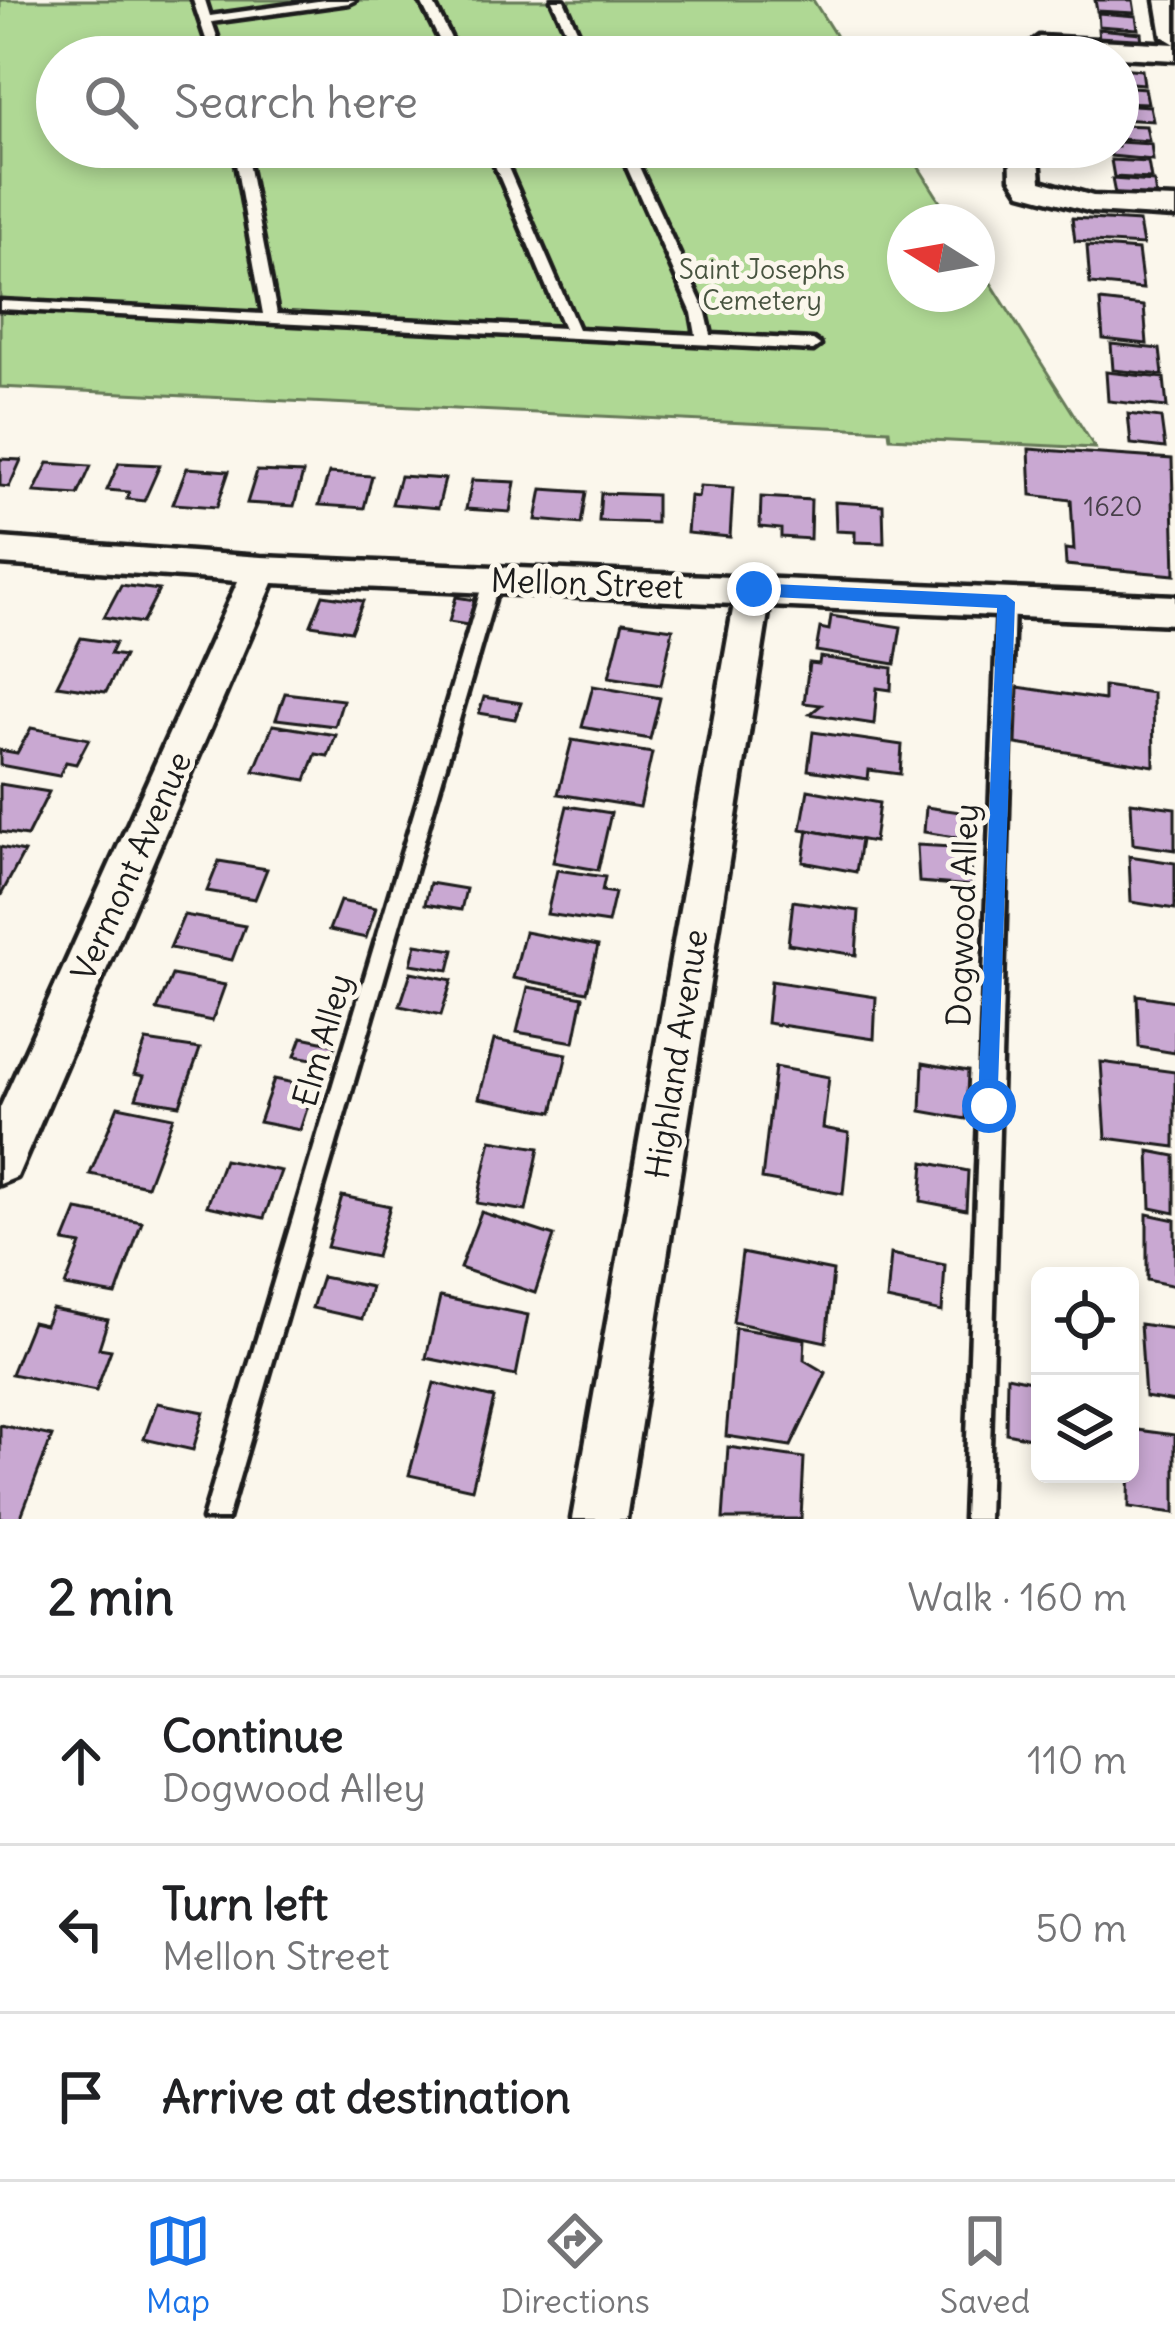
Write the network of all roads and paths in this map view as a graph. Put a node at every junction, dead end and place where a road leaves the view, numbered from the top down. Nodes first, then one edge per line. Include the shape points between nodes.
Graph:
1 (199, 0) edge
2 (349, 0) edge
3 (426, 0) edge
4 (558, 0) edge
5 (1168, 0) edge
6 (206, 20) junction
7 (574, 35) joint
8 (211, 36) edge
9 (444, 36) edge
10 (568, 36) edge
11 (1175, 36) edge
12 (1139, 50) edge
13 (1175, 52) edge
14 (243, 168) edge
15 (502, 168) edge
16 (633, 168) edge
17 (1025, 168) edge
18 (1175, 208) edge
19 (0, 305) edge
20 (271, 317) junction
21 (572, 331) junction
22 (704, 337) junction
23 (814, 345) dead end
24 (2, 556) edge
25 (261, 570) junction
26 (492, 579) junction
27 (754, 589) junction
28 (1006, 602) junction
29 (1175, 610) edge
30 (0, 1161) edge
31 (215, 1519) edge
32 (599, 1519) edge
33 (976, 1519) edge

1 - 6 lane
2 - 6 lane
3 - 9 lane
4 - 7 lane
5 - 11 street
6 - 8 lane
7 - 10 lane
12 - 13 street
14 - 20 lane
15 - 21 lane
16 - 22 lane
17 - 18 street via 1031,187 1092,204
19 - 20 lane
20 - 21 lane
21 - 22 lane
22 - 23 lane
24 - 25 street, Mellon Street
25 - 26 street, Mellon Street
25 - 30 street, Vermont Avenue
26 - 27 street, Mellon Street
26 - 31 lane, Elm Alley
27 - 28 street, Mellon Street
27 - 32 street, Highland Avenue
28 - 29 street, Mellon Street
28 - 33 lane, Dogwood Alley

